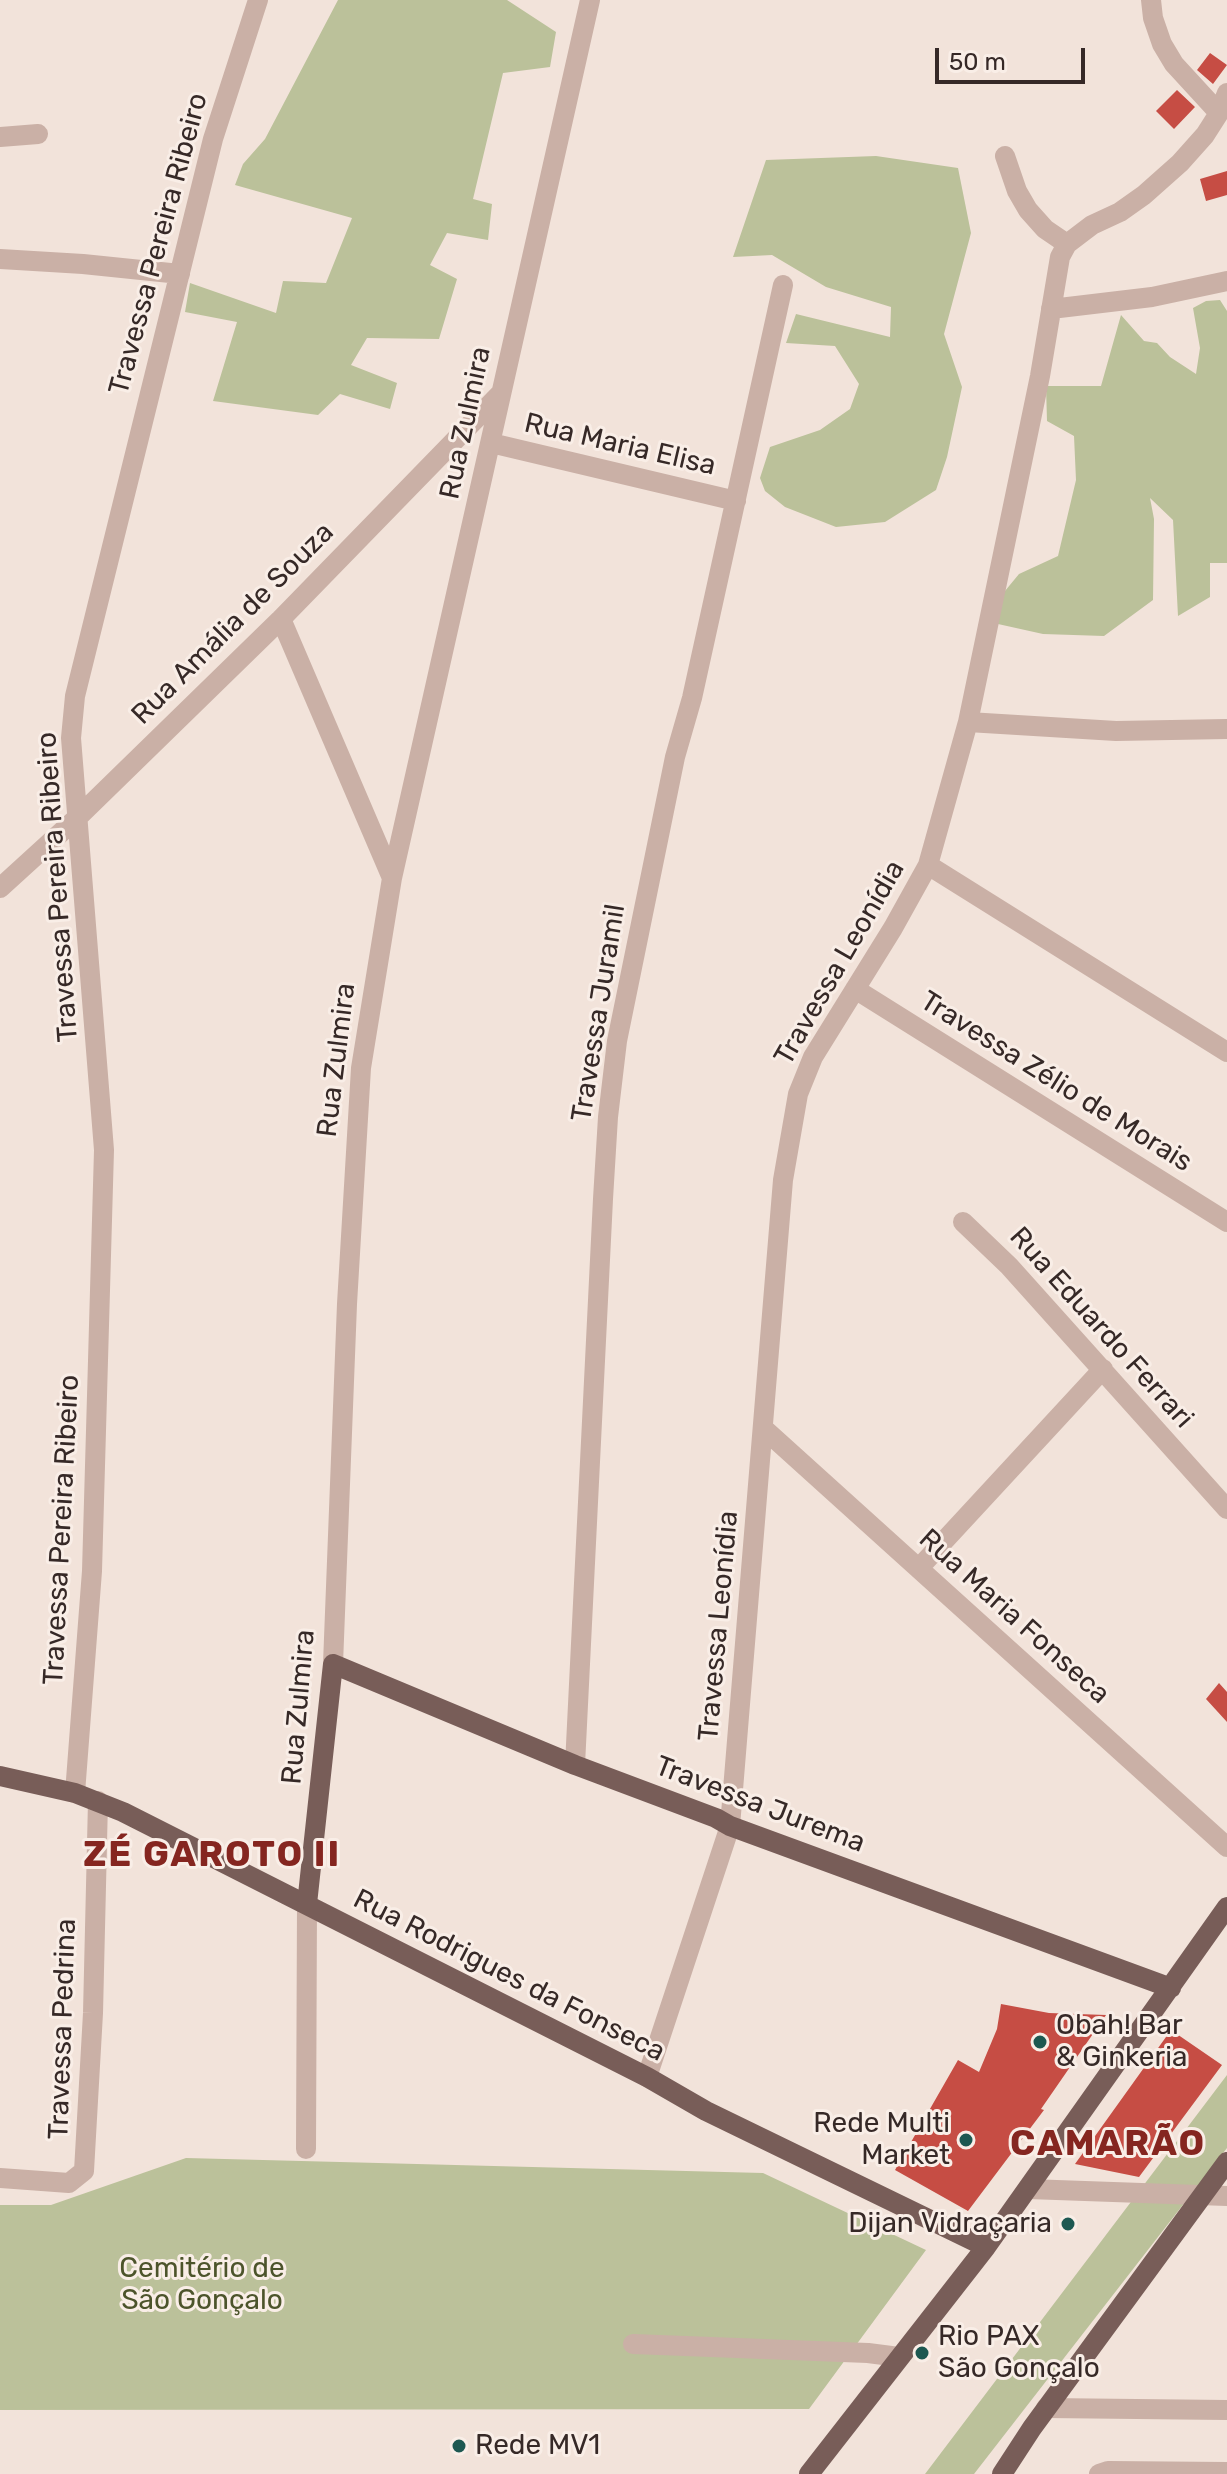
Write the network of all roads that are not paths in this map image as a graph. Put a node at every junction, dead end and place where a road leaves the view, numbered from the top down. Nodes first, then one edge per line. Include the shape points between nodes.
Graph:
1 (258, 0) edge
2 (590, 0) edge
3 (1151, 0) edge
4 (1227, 93) edge
5 (1219, 113) junction
6 (38, 134) dead end
7 (0, 137) edge
8 (1005, 156) dead end
9 (1067, 244) junction
10 (0, 259) edge
11 (180, 274) junction
12 (1227, 281) edge
13 (783, 285) dead end
14 (1051, 309) junction
15 (500, 394) junction
16 (491, 443) junction
17 (736, 501) junction
18 (281, 619) junction
19 (968, 722) junction
20 (1227, 729) edge
21 (78, 817) junction
22 (928, 865) junction
23 (392, 878) junction
24 (0, 888) edge
25 (855, 989) junction
26 (1227, 1052) edge
27 (963, 1222) dead end
28 (1227, 1222) edge
29 (1103, 1369) junction
30 (763, 1428) junction
31 (1227, 1509) edge
32 (919, 1568) junction
33 (333, 1664) junction
34 (575, 1765) junction
35 (0, 1776) edge
36 (75, 1793) junction
37 (98, 1801) junction
38 (730, 1826) junction
39 (1227, 1847) edge
40 (307, 1904) junction
41 (1227, 1907) edge
42 (1171, 1988) junction
43 (647, 2077) junction
44 (306, 2149) dead end
45 (1227, 2162) edge
46 (0, 2178) edge
47 (1028, 2189) junction
48 (1202, 2196) junction
49 (1227, 2196) edge
50 (986, 2247) junction
51 (633, 2344) dead end
52 (899, 2357) junction
53 (1046, 2408) junction
54 (1227, 2410) edge
55 (815, 2469) edge
56 (1227, 2472) edge
57 (1002, 2474) edge
58 (1099, 2474) edge

1 - 11 street, Travessa Pereira Ribeiro via 213,139
2 - 15 street, Rua Zulmira
3 - 5 street via 1162,44 1174,64
4 - 5 street
5 - 9 street via 1188,154 1144,195
6 - 7 street
8 - 9 street via 1028,210
9 - 14 street, Travessa Leonídia
10 - 11 street
11 - 21 street, Travessa Pereira Ribeiro via 75,696 71,738
12 - 14 street via 1174,294
13 - 17 street, Travessa Juramil
14 - 19 street, Travessa Leonídia
15 - 16 street, Rua Zulmira
15 - 18 street, Rua Amália de Souza
16 - 17 street, Rua Maria Elisa
16 - 23 street, Rua Zulmira
17 - 34 street, Travessa Juramil via 675,757 617,1041 603,1199
18 - 21 street, Rua Amália de Souza
18 - 23 street
19 - 20 street via 1116,731
19 - 22 street, Travessa Leonídia
21 - 24 street, Rua Amália de Souza
21 - 36 street, Travessa Pereira Ribeiro via 104,1150 92,1571
22 - 25 street, Travessa Leonídia
22 - 26 street
23 - 33 street, Rua Zulmira via 355,1136
25 - 28 street, Travessa Zélio de Morais
25 - 30 street, Travessa Leonídia via 813,1057 798,1094 783,1180
27 - 29 street, Rua Eduardo Ferrari
29 - 31 street, Rua Eduardo Ferrari
29 - 32 street
30 - 32 street, Rua Maria Fonseca
30 - 38 street, Travessa Leonídia
32 - 39 street, Rua Maria Fonseca
33 - 34 main road, Travessa Jurema
33 - 40 main road, Rua Zulmira
34 - 38 main road, Travessa Jurema
35 - 36 main road, Rua Rodrigues da Fonseca
36 - 37 main road, Rua Rodrigues da Fonseca
37 - 40 main road, Rua Rodrigues da Fonseca
37 - 46 street, Travessa Pedrina via 84,2171 69,2183
38 - 42 main road, Travessa Jurema
38 - 43 street, Travessa Leonídia
40 - 43 main road, Rua Rodrigues da Fonseca
40 - 44 street, Rua Zulmira
41 - 42 main road
42 - 47 main road
43 - 50 main road, Rua Rodrigues da Fonseca
45 - 48 main road
47 - 48 street
47 - 50 main road
48 - 49 street
48 - 53 main road
50 - 52 main road
51 - 52 street
52 - 55 main road
53 - 54 street
53 - 57 main road
56 - 58 street

